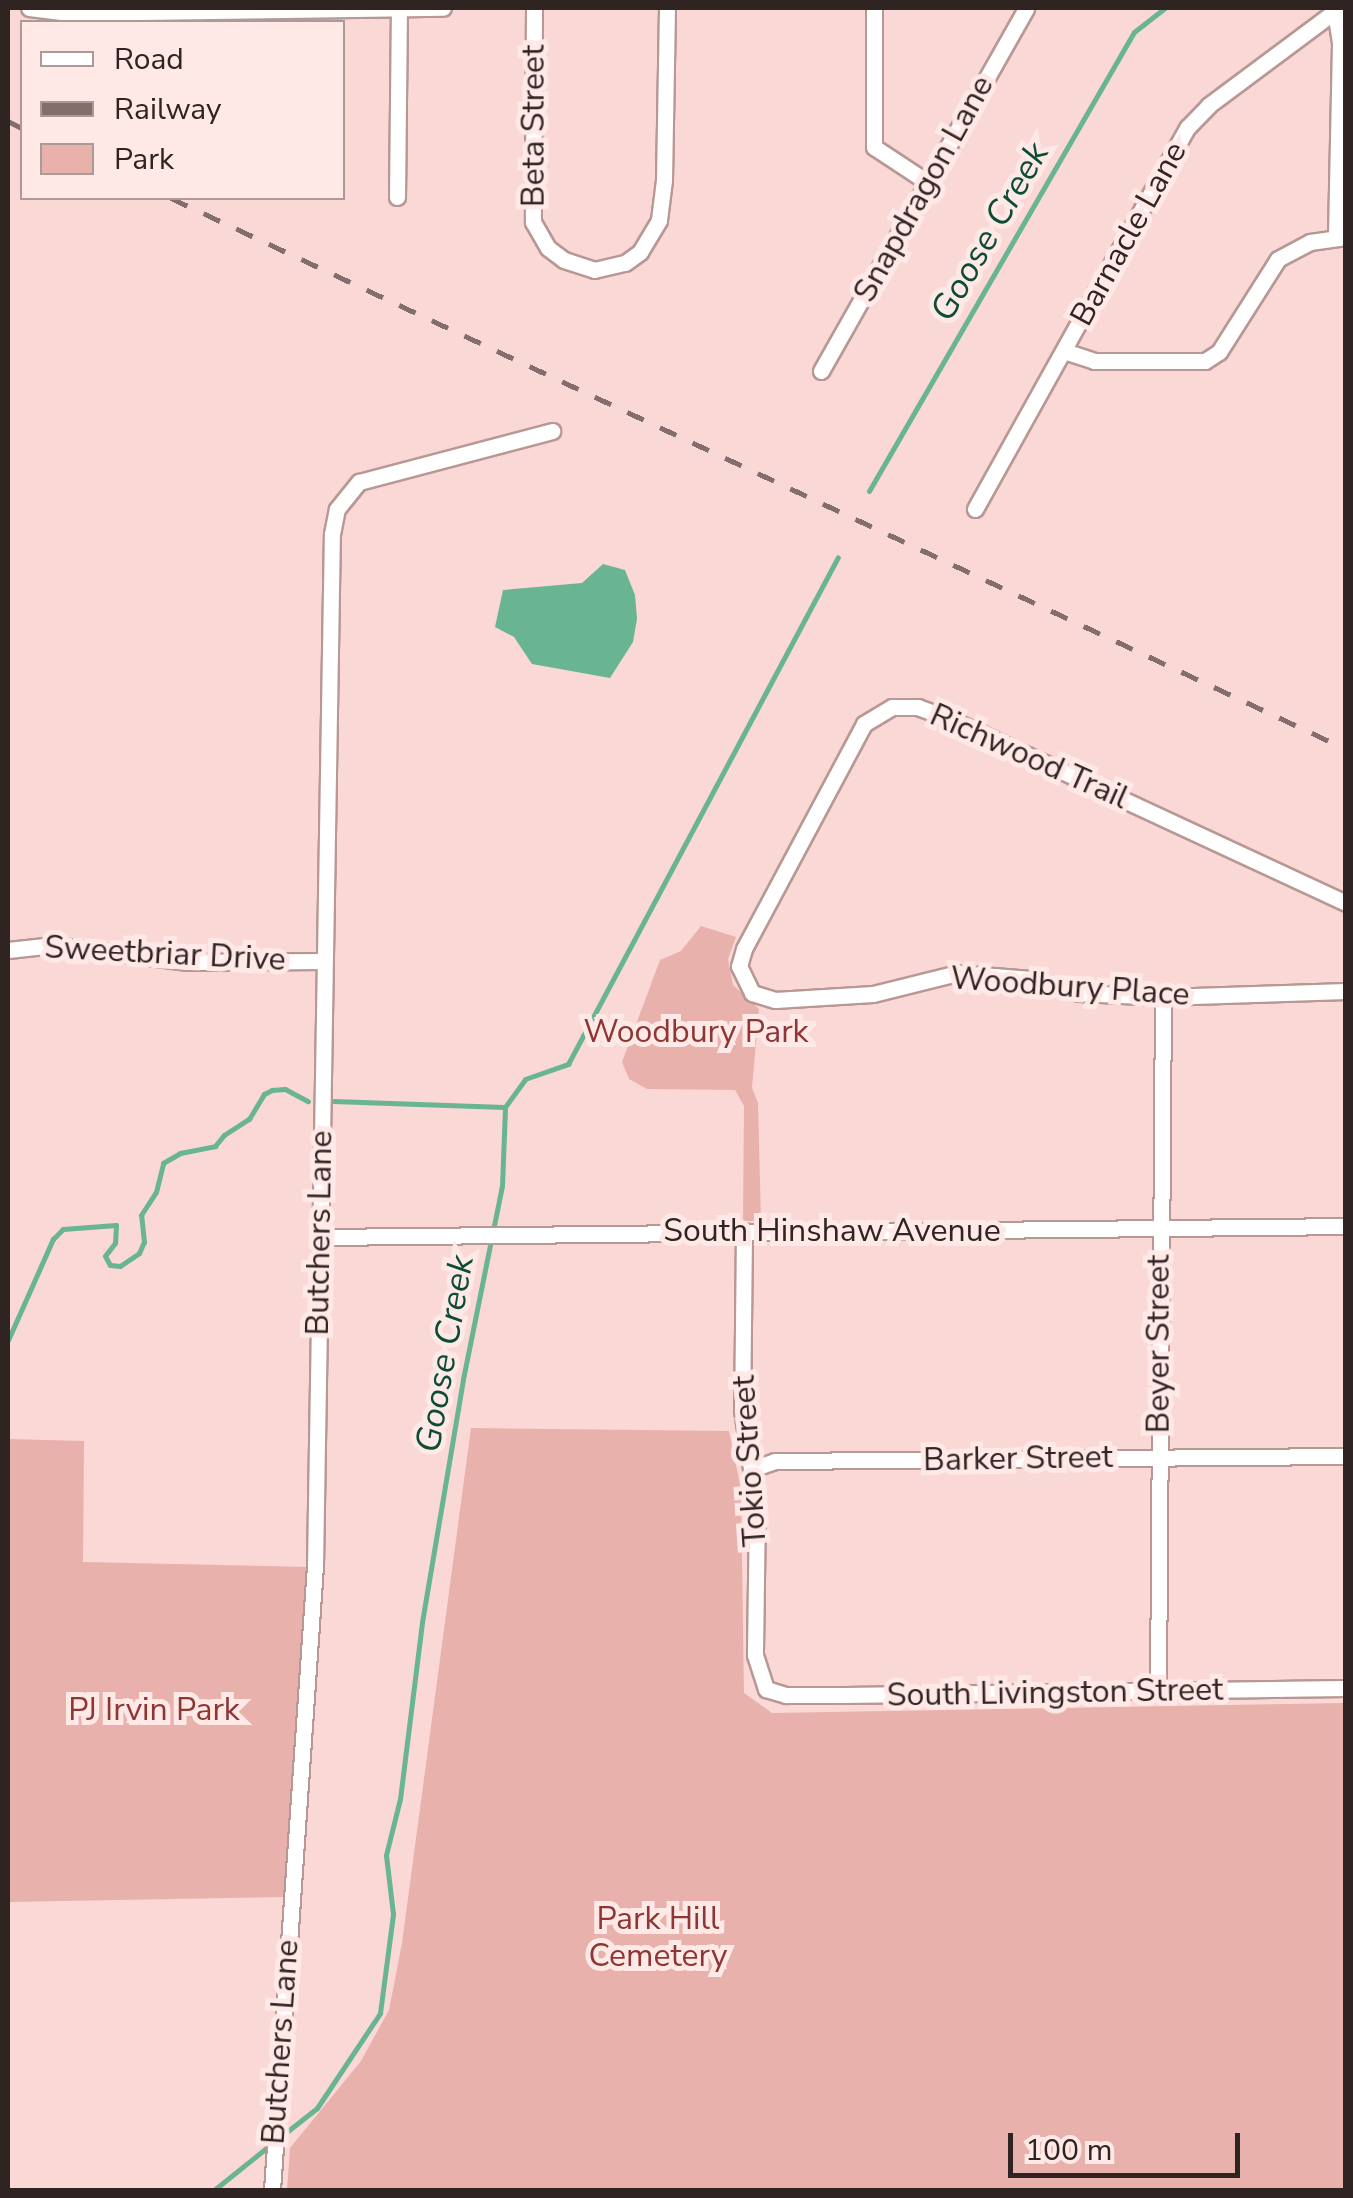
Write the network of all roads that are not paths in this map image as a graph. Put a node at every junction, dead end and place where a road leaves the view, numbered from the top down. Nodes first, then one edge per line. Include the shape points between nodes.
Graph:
1 (29, 8) edge
2 (443, 8) edge
3 (534, 8) edge
4 (667, 8) edge
5 (874, 8) edge
6 (1026, 8) edge
7 (398, 9) edge
8 (1337, 9) edge
9 (132, 17) edge
10 (261, 17) edge
11 (928, 182) junction
12 (398, 198) dead end
13 (1341, 237) edge
14 (1064, 352) junction
15 (821, 371) dead end
16 (552, 431) dead end
17 (975, 509) dead end
18 (1346, 903) edge
19 (8, 950) edge
20 (322, 961) junction
21 (743, 981) joint
22 (1346, 992) edge
23 (1163, 997) junction
24 (1346, 1226) edge
25 (1160, 1229) junction
26 (744, 1230) junction
27 (320, 1237) junction
28 (1346, 1456) edge
29 (1159, 1457) junction
30 (752, 1469) junction
31 (1346, 1688) edge
32 (766, 1689) joint
33 (1158, 1691) junction
34 (272, 2190) edge

1 - 9 street
2 - 7 street
3 - 4 street, Beta Street via 534,222 548,248 594,270 640,252 659,220
5 - 11 street via 874,148
6 - 11 street, Snapdragon Lane
7 - 10 street
7 - 12 street
8 - 13 street
8 - 14 street, Barnacle Lane via 1188,128
9 - 10 street
11 - 15 street, Snapdragon Lane
13 - 14 street via 1310,242 1278,259 1219,352 1205,361 1094,361
14 - 17 street, Barnacle Lane
16 - 20 street, Butchers Lane via 370,477 337,509
18 - 21 street, Richwood Trail via 944,717 918,707 892,708 864,724 744,949
19 - 20 street, Sweetbriar Drive via 54,945 186,962
20 - 27 street, Butchers Lane
21 - 23 street, Woodbury Place via 752,993 775,1000 873,994 957,974 1031,979 1078,993
22 - 23 street, Woodbury Place
23 - 25 street, Beyer Street
24 - 25 street, South Hinshaw Avenue
25 - 26 street, South Hinshaw Avenue
25 - 29 street, Beyer Street
26 - 27 street, South Hinshaw Avenue
26 - 30 street, Tokio Street via 742,1410
27 - 34 street, Butchers Lane via 314,1602
28 - 29 street, Barker Street
29 - 30 street, Barker Street via 774,1461
29 - 33 street, Beyer Street
30 - 32 street, Tokio Street via 755,1655
31 - 33 street, South Livingston Street
32 - 33 street, South Livingston Street via 806,1695

